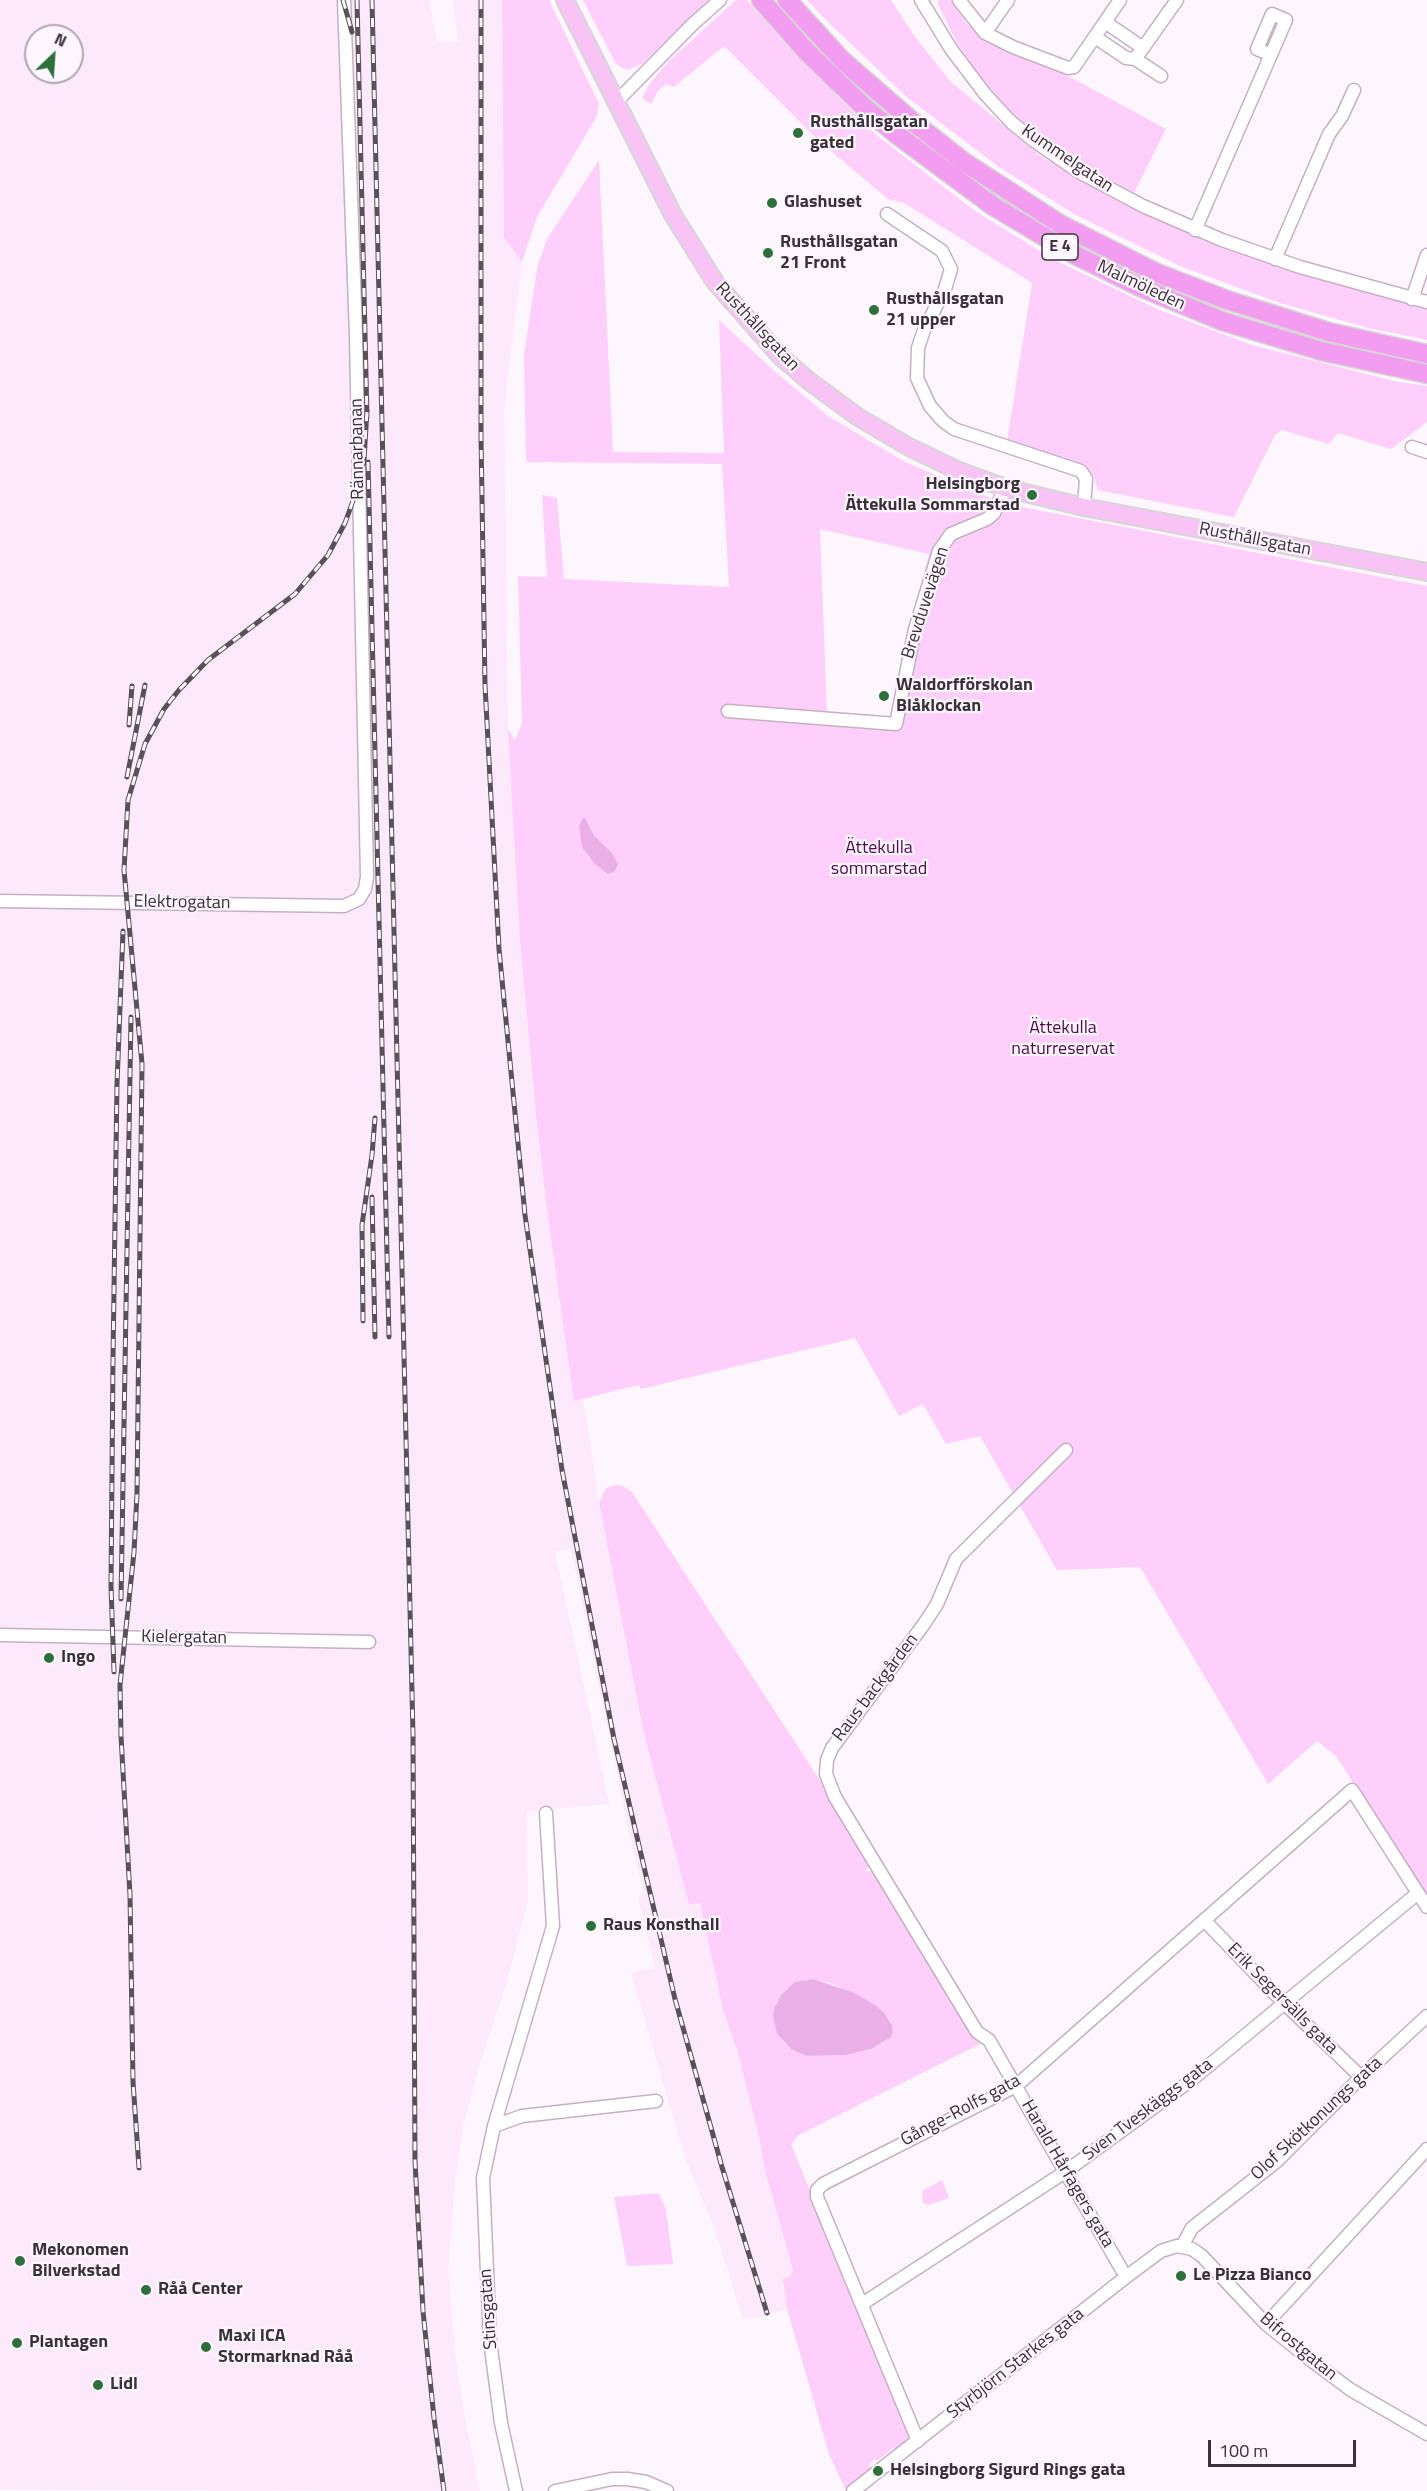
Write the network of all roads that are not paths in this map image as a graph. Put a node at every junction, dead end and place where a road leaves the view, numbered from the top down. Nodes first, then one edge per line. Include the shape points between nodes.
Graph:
1 (345, 0) edge
2 (565, 0) edge
3 (720, 0) edge
4 (761, 0) edge
5 (787, 0) edge
6 (921, 0) edge
7 (959, 0) edge
8 (1008, 0) edge
9 (1120, 0) edge
10 (1175, 3) edge
11 (1105, 22) junction
12 (985, 33) junction
13 (1095, 37) junction
14 (1143, 48) junction
15 (1271, 55) dead end
16 (1135, 59) junction
17 (1161, 76) dead end
18 (1353, 90) dead end
19 (617, 101) junction
20 (887, 214) dead end
21 (1195, 230) junction
22 (1427, 255) edge
23 (1275, 259) junction
24 (1412, 298) junction
25 (1427, 302) edge
26 (1427, 354) edge
27 (1427, 374) edge
28 (1412, 447) dead end
29 (1427, 452) edge
30 (1005, 488) junction
31 (1084, 507) junction
32 (1427, 572) edge
33 (728, 711) dead end
34 (360, 897) joint
35 (0, 901) edge
36 (1066, 1450) dead end
37 (0, 1635) edge
38 (369, 1642) dead end
39 (546, 1813) dead end
40 (1418, 1893) junction
41 (1427, 1907) edge
42 (1204, 1920) junction
43 (1284, 2003) junction
44 (1427, 2016) edge
45 (989, 2040) joint
46 (1361, 2077) junction
47 (1016, 2086) junction
48 (656, 2102) dead end
49 (494, 2126) junction
50 (1427, 2149) edge
51 (1065, 2172) junction
52 (1182, 2246) junction
53 (1126, 2277) junction
54 (862, 2304) junction
55 (1266, 2324) junction
56 (1427, 2434) edge
57 (918, 2441) junction
58 (516, 2491) edge
59 (555, 2491) edge
60 (667, 2491) edge
61 (853, 2491) edge

1 - 34 street, Rännarbanan via 367,877
2 - 19 main road, Rusthållsgatan
3 - 19 street
4 - 27 highway, Malmöleden / E 4 via 808,53 896,134 984,200 1075,255 1222,321 1321,351
5 - 26 highway, Malmöleden / E 4 via 843,61 912,121 964,162 1060,224 1157,273 1227,300 1329,332
6 - 21 street, Kummelgatan via 985,94 1025,134 1088,177
7 - 12 street
8 - 12 street
9 - 11 street
10 - 14 street
11 - 13 street
11 - 14 street
12 - 13 street via 1068,68 1074,67
13 - 16 street via 1126,58
14 - 16 street
15 - 21 street
16 - 17 street
18 - 23 street via 1329,134
19 - 30 main road, Rusthållsgatan via 697,256 733,305 780,356 836,402 888,435 959,471
20 - 31 street via 942,251 951,269 918,348 917,378 930,406 954,429 1081,471 1086,479
21 - 23 street, Kummelgatan
22 - 24 street
23 - 24 street, Kummelgatan
24 - 25 street, Kummelgatan
28 - 29 street
30 - 31 main road, Rusthållsgatan
30 - 33 street, Brevduvevägen via 994,513 951,534 939,551 915,629 896,724
31 - 32 main road, Rusthållsgatan
34 - 35 street, Elektrogatan via 344,906
36 - 45 street, Raus backgården via 956,1559 929,1618 827,1760 828,1781 835,1797 977,2032
37 - 38 street, Kielergatan
39 - 49 street, Stinsgatan via 553,1926
40 - 41 street
40 - 42 street, Gånge-Rolfs gata via 1352,1790
40 - 43 street, Sven Tveskäggs gata
42 - 43 street, Erik Segersälls gata
42 - 47 street, Gånge-Rolfs gata
43 - 46 street, Erik Segersälls gata
43 - 51 street, Sven Tveskäggs gata via 1190,2080
44 - 46 street, Olof Skötkonungs gata
45 - 47 street, Harald Hårfagers gata
46 - 52 street, Olof Skötkonungs gata via 1277,2161 1192,2228
47 - 51 street, Harald Hårfagers gata
47 - 54 street, Gånge-Rolfs gata via 817,2190
48 - 49 street via 522,2116
49 - 58 street, Stinsgatan via 483,2178 489,2329 501,2423
50 - 55 street
51 - 53 street, Harald Hårfagers gata
51 - 54 street, Sven Tveskäggs gata
52 - 53 street, Styrbjörn Starkes gata via 1161,2251
52 - 55 street, Bifrostgatan via 1202,2256
53 - 57 street, Styrbjörn Starkes gata
54 - 57 street, Gånge-Rolfs gata
55 - 56 street, Bifrostgatan via 1351,2390
57 - 61 street, Styrbjörn Starkes gata
59 - 60 street via 627,2479

